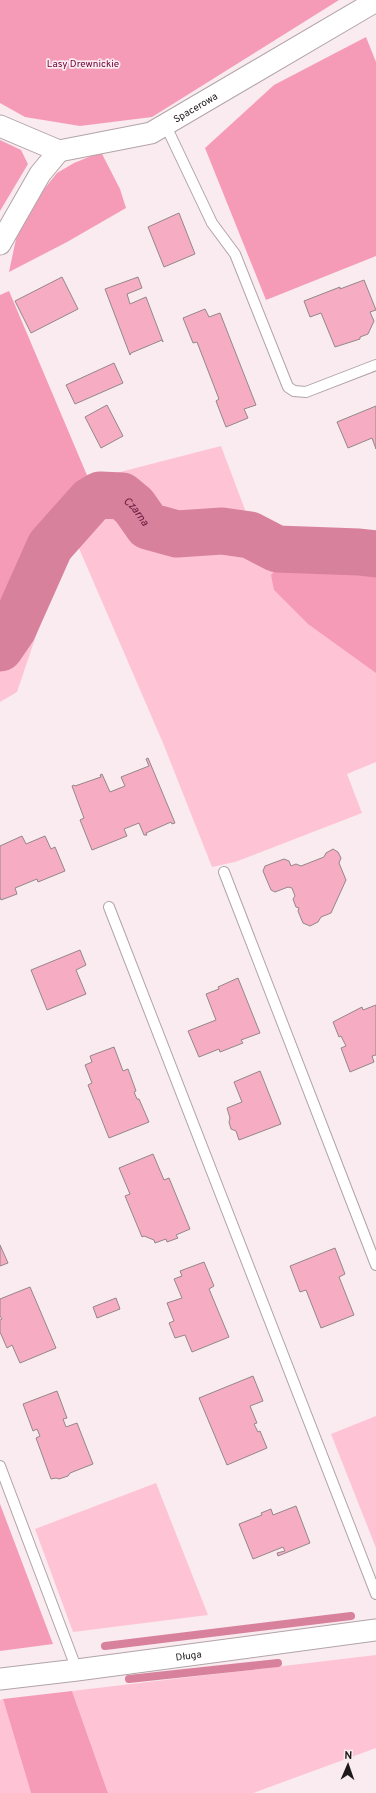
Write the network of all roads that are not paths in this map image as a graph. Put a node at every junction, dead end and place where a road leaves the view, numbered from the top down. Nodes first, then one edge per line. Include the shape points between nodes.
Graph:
1 (376, 1) edge
2 (165, 124) junction
3 (0, 126) edge
4 (59, 151) junction
5 (0, 244) edge
6 (376, 365) edge
7 (224, 872) dead end
8 (109, 907) dead end
9 (376, 1265) edge
10 (0, 1466) edge
11 (376, 1594) edge
12 (376, 1630) edge
13 (77, 1670) junction
14 (0, 1679) edge

1 - 2 street, Spacerowa
2 - 4 street, Spacerowa via 151,133
2 - 6 lane via 212,223 236,254 288,388 306,392
3 - 4 street
4 - 5 street via 40,174
7 - 9 lane
8 - 11 lane
10 - 13 lane
12 - 13 street, Długa
13 - 14 street, Długa

